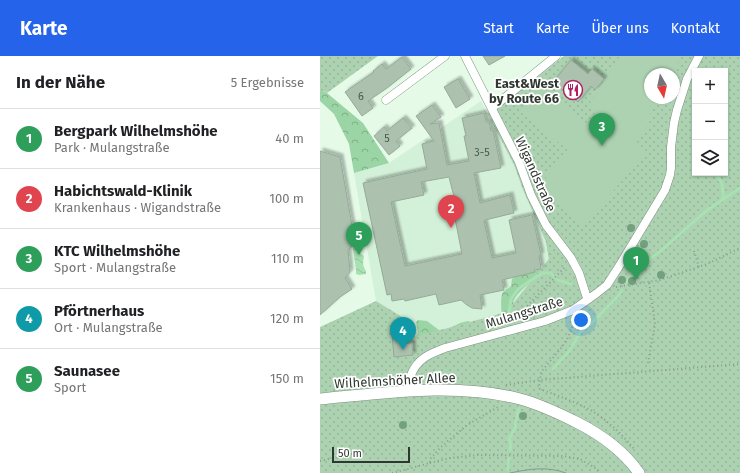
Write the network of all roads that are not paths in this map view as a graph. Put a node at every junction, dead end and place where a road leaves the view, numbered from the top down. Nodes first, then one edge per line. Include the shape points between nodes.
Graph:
1 (445, 56) edge
2 (465, 56) edge
3 (556, 56) edge
4 (699, 56) edge
5 (386, 100) dead end
6 (492, 108) junction
7 (588, 299) junction
8 (410, 391) junction
9 (320, 399) edge
10 (639, 473) edge

1 - 5 street
2 - 6 street, Wigandstraße
3 - 6 street
4 - 7 street, Mulangstraße via 687,79 677,110 670,147 670,175 665,190 607,285
6 - 7 street, Wigandstraße via 546,225 571,258
7 - 8 street, Mulangstraße via 573,310 545,321 431,353 419,361 410,376
8 - 9 main road, Wilhelmshöher Allee
8 - 10 main road, Wilhelmshöher Allee via 468,391 504,395 538,405 565,416 608,441

